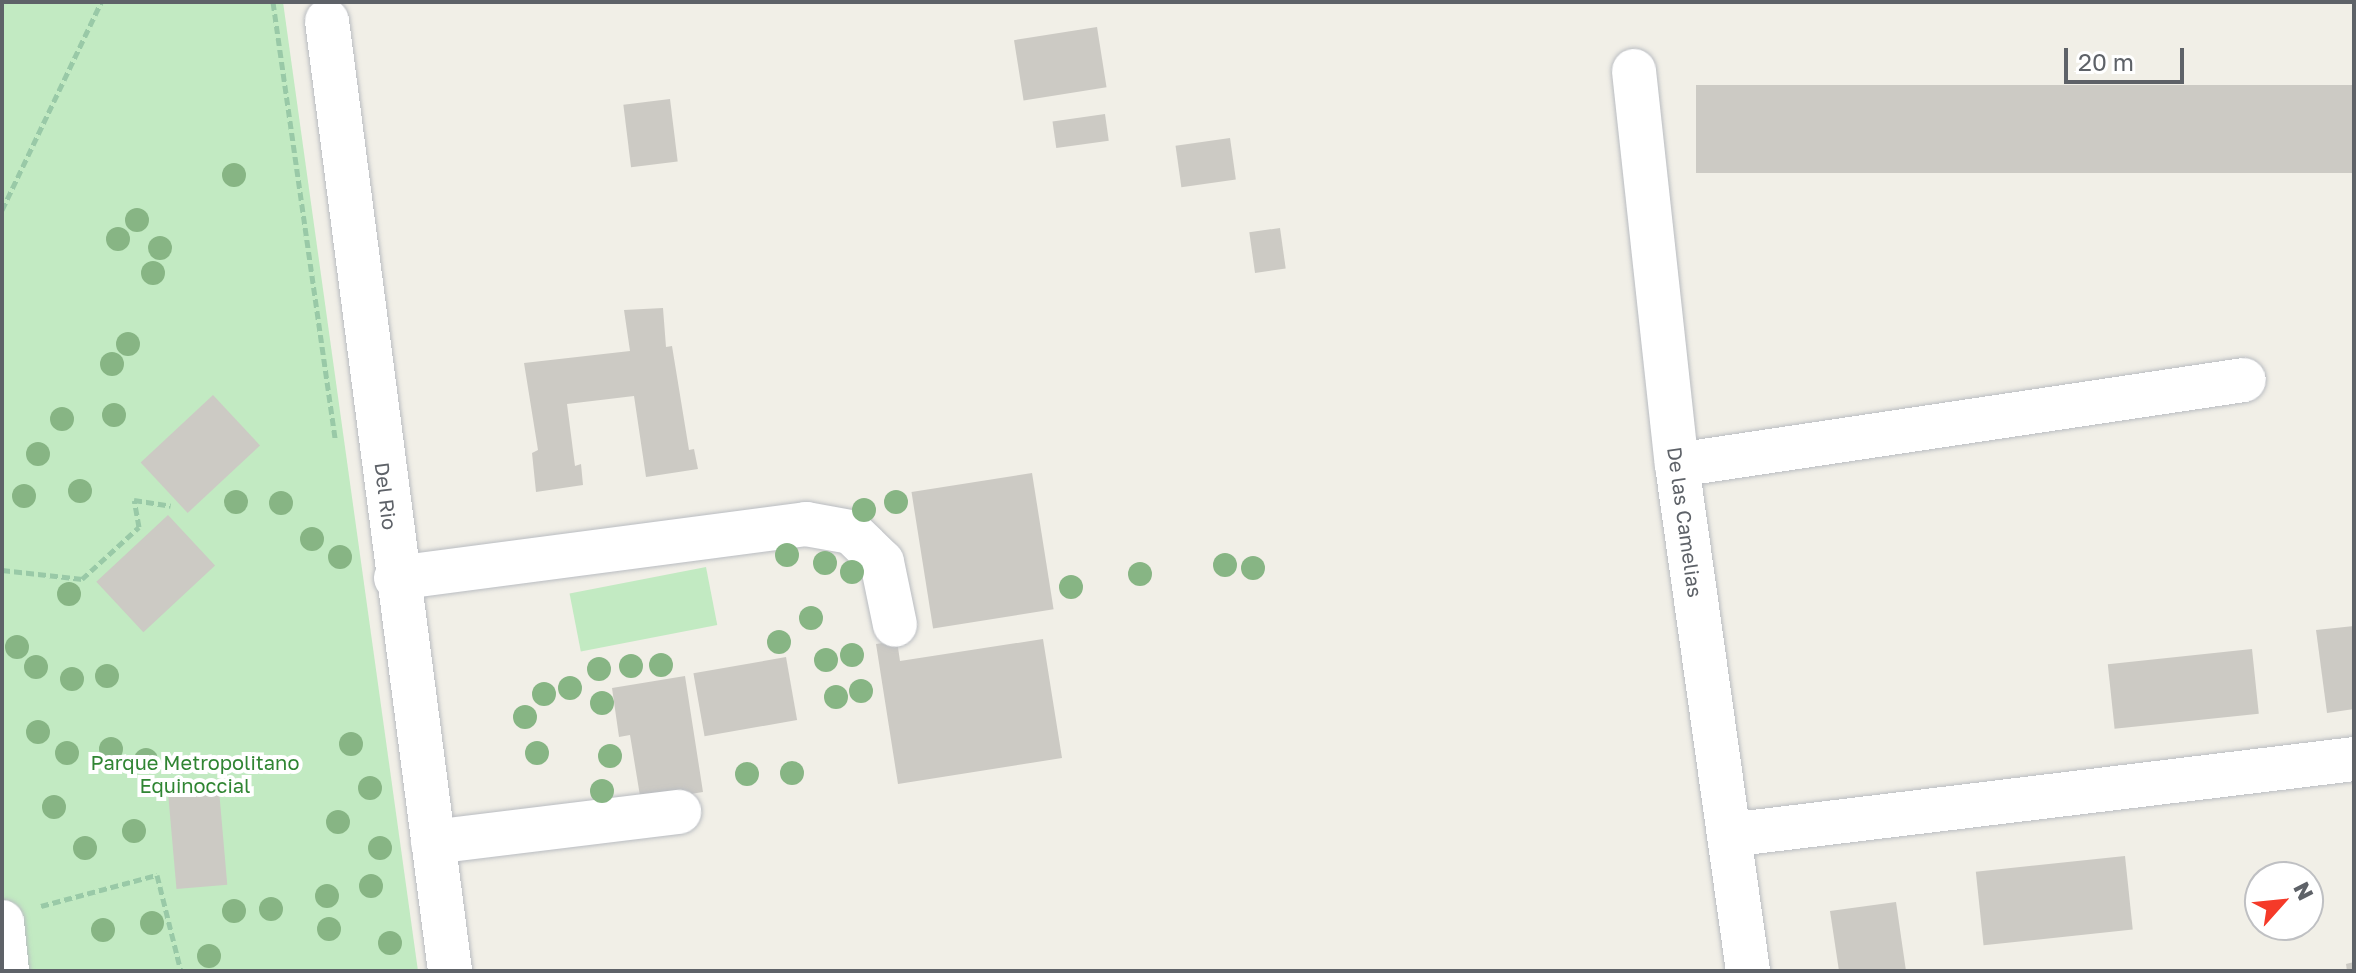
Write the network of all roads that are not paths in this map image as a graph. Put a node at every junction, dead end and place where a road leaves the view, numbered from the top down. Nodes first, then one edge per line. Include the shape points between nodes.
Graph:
1 (327, 21) dead end
2 (1634, 71) dead end
3 (2244, 380) dead end
4 (1677, 465) junction
5 (396, 578) junction
6 (895, 625) dead end
7 (2354, 759) edge
8 (679, 812) dead end
9 (1729, 835) junction
10 (433, 842) junction
11 (16, 915) edge
12 (7, 971) edge
13 (450, 971) edge
14 (1748, 971) edge

1 - 5 street, Del Rio
2 - 4 street, De las Camelias
3 - 4 street
4 - 9 street, De las Camelias
5 - 6 street via 806,524 851,532 882,562
5 - 10 street, Del Rio
7 - 9 street
8 - 10 street
9 - 14 street, De las Camelias
10 - 13 street, Del Rio
11 - 12 street

